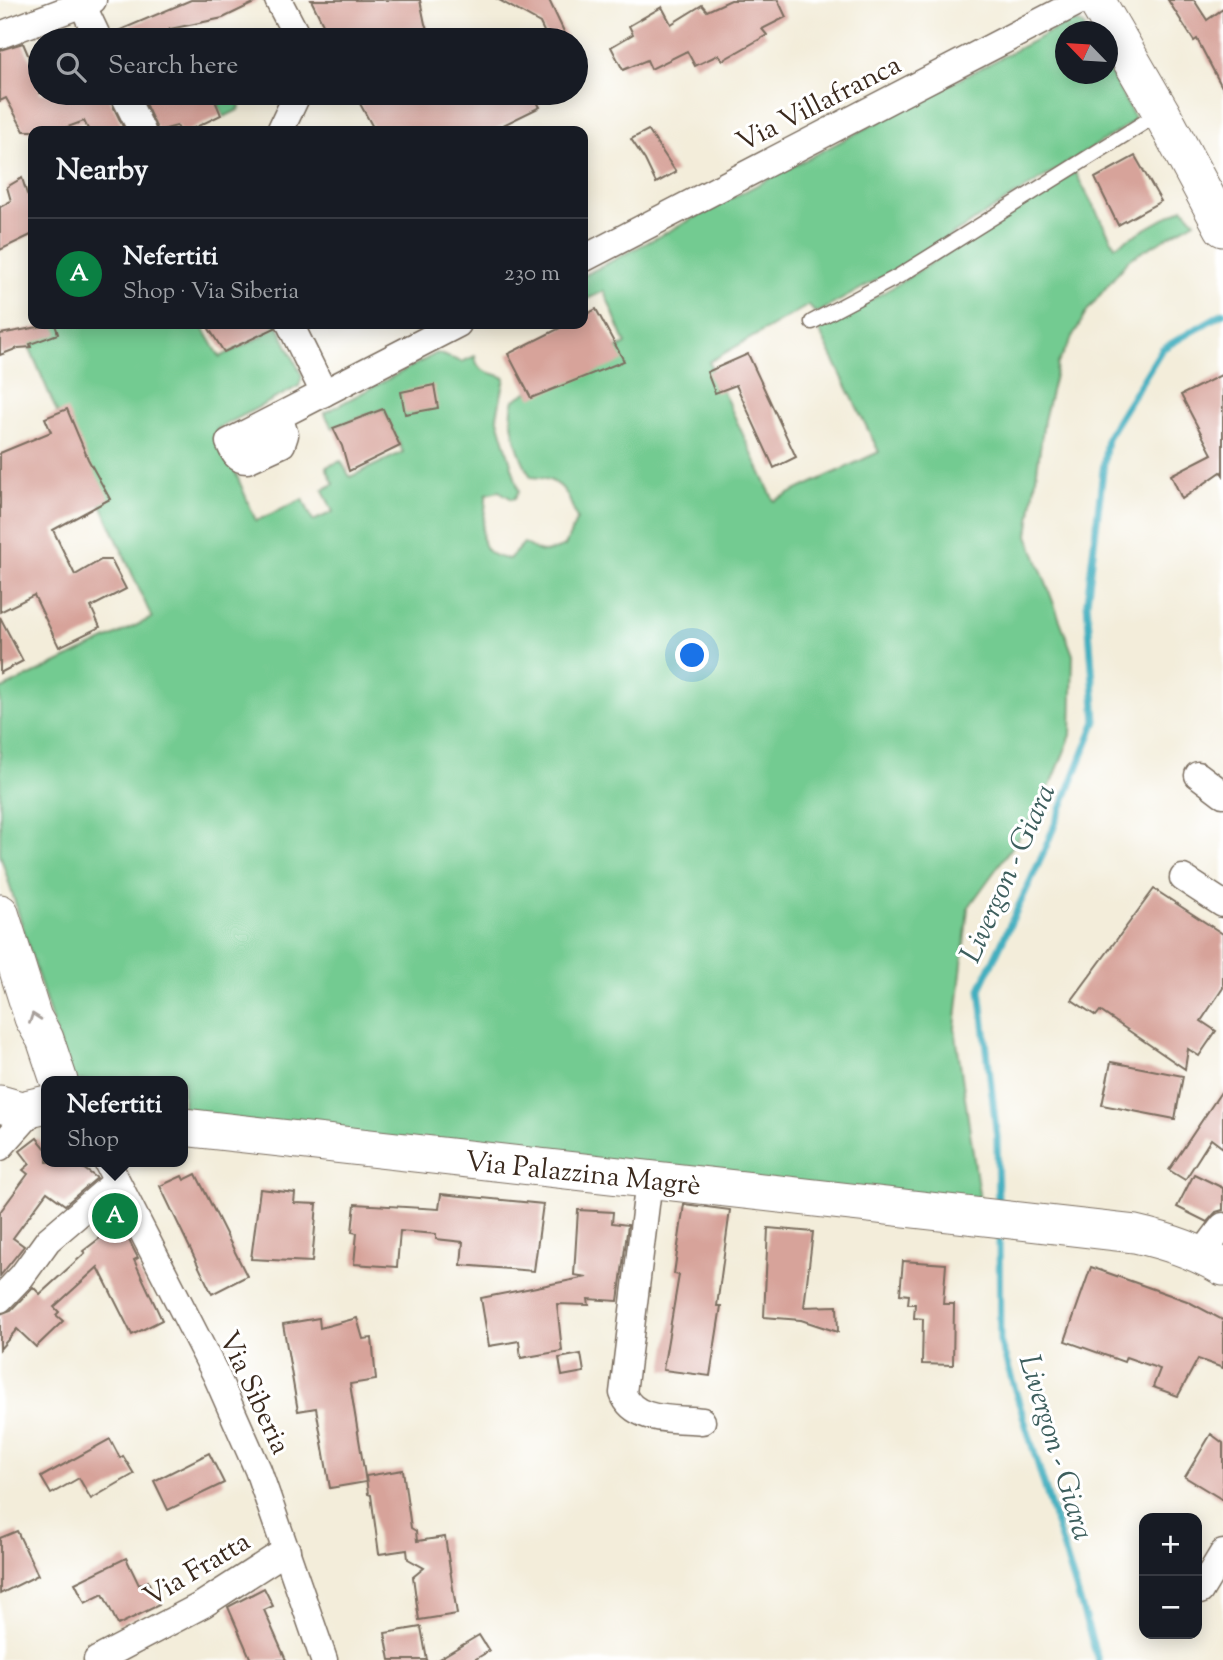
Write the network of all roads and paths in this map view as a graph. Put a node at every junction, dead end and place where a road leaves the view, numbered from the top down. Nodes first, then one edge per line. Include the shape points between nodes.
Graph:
1 (278, 0) edge
2 (1082, 0) edge
3 (1096, 0) edge
4 (1124, 0) edge
5 (88, 2) edge
6 (96, 28) edge
7 (293, 28) edge
8 (0, 35) edge
9 (129, 105) edge
10 (292, 105) edge
11 (1169, 107) junction
12 (140, 126) edge
13 (282, 126) edge
14 (1223, 183) edge
15 (1223, 228) edge
16 (588, 256) edge
17 (812, 322) dead end
18 (292, 329) edge
19 (448, 329) edge
20 (324, 393) junction
21 (279, 416) dead end
22 (1198, 775) dead end
23 (1223, 794) edge
24 (1183, 878) dead end
25 (1223, 904) edge
26 (0, 914) edge
27 (35, 1099) edge
28 (188, 1128) edge
29 (0, 1147) edge
30 (111, 1172) edge
31 (649, 1180) junction
32 (1216, 1249) edge
33 (0, 1299) edge
34 (702, 1421) dead end
35 (287, 1550) junction
36 (1223, 1553) edge
37 (1202, 1588) edge
38 (140, 1649) edge
39 (97, 1660) edge
40 (324, 1660) edge

1 - 7 street
2 - 16 street, Via Villafranca
3 - 11 street
4 - 11 street
5 - 6 street
5 - 8 street
9 - 12 street
10 - 13 street
11 - 14 street
11 - 15 street
11 - 17 lane via 899,276
18 - 20 street
19 - 20 street
20 - 21 street
22 - 23 street
24 - 25 street
27 -> 26 street via 45,1039 33,1018
27 - 29 street
28 - 31 street, Via Palazzina Magrè
30 - 33 street
30 - 35 street, Via Siberia via 216,1375
31 - 32 street, Via Palazzina Magrè via 1135,1234
31 - 34 street via 623,1393 626,1403 643,1414
35 - 38 street, Via Fratta
35 - 40 street, Via Siberia
36 - 37 street
38 - 39 street, Via Fratta

